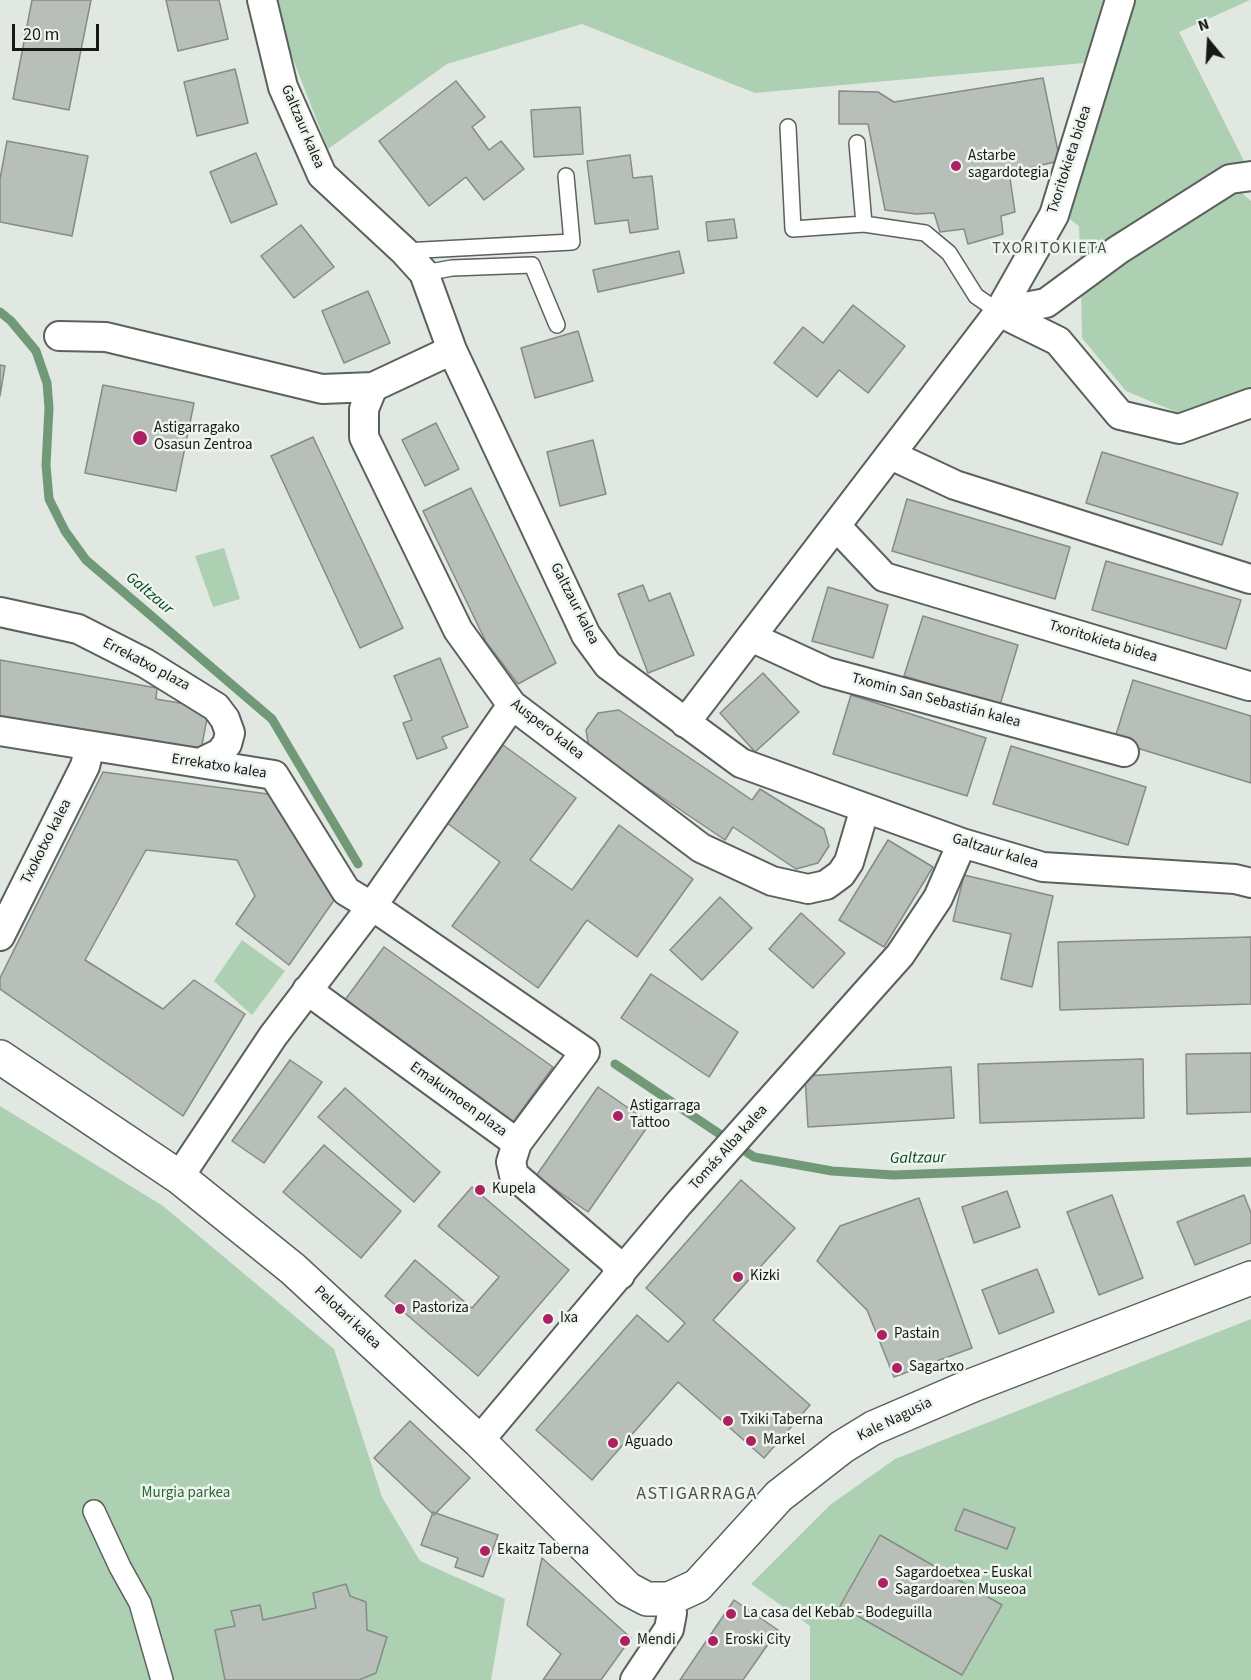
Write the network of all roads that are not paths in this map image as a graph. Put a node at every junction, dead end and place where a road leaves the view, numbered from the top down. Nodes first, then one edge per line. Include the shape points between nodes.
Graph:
1 (262, 0) edge
2 (1119, 0) edge
3 (788, 127) dead end
4 (857, 143) dead end
5 (566, 176) dead end
6 (1251, 176) edge
7 (864, 224) junction
8 (404, 251) junction
9 (424, 273) junction
10 (999, 312) junction
11 (557, 325) dead end
12 (59, 336) dead end
13 (452, 350) junction
14 (373, 387) junction
15 (1251, 403) edge
16 (891, 455) junction
17 (837, 527) junction
18 (1251, 579) edge
19 (0, 612) edge
20 (753, 638) junction
21 (1249, 686) dead end
22 (512, 705) junction
23 (685, 723) junction
24 (0, 731) edge
25 (90, 746) junction
26 (1124, 752) dead end
27 (200, 764) junction
28 (865, 808) junction
29 (962, 843) junction
30 (1251, 883) edge
31 (372, 906) junction
32 (0, 936) edge
33 (307, 990) junction
34 (585, 1052) joint
35 (0, 1058) edge
36 (517, 1143) junction
37 (179, 1177) junction
38 (620, 1275) junction
39 (1251, 1278) edge
40 (479, 1441) junction
41 (94, 1511) dead end
42 (669, 1599) junction
43 (162, 1680) edge
44 (635, 1680) edge

1 - 8 street, Galtzaur kalea via 283,87 322,175
2 - 10 street, Txoritokieta bidea via 1054,215
3 - 7 lane via 793,229
4 - 7 lane
5 - 8 lane via 572,242
6 - 10 street via 1230,179 1118,250 1046,303
7 - 10 lane via 925,233 949,253 976,296
8 - 9 street, Galtzaur kalea
9 - 11 lane via 532,265
9 - 13 street, Galtzaur kalea
10 - 15 street via 1058,341 1120,415 1179,429
10 - 16 street, Txoritokieta bidea
12 - 14 street via 106,337 322,389
13 - 14 street
13 - 23 street, Galtzaur kalea via 586,635 608,665
14 - 22 street, Auspero kalea via 364,409 364,436 458,630
16 - 17 street, Txoritokieta bidea
16 - 18 street via 955,485
17 - 20 street, Txoritokieta bidea
17 - 21 street, Txoritokieta bidea via 884,577
19 - 27 street, Errekatxo plaza via 78,629 145,663 216,707 230,733 227,744 220,753
20 - 23 street, Txoritokieta bidea
20 - 26 street, Txomin San Sebastián kalea via 827,672
22 - 28 street, Auspero kalea via 701,848 772,881 807,889 826,885 841,874 849,862
22 - 31 street
23 - 28 street, Galtzaur kalea via 741,763
24 - 25 street, Errekatxo kalea
25 - 27 street, Errekatxo kalea
25 - 32 street, Txokotxo kalea via 85,766
27 - 31 street, Errekatxo kalea via 274,775 345,891
28 - 29 street, Galtzaur kalea
29 - 30 street, Galtzaur kalea via 1043,867
29 - 38 street, Tomás Alba kalea via 938,898 900,955
31 - 33 street
31 - 34 street, Errekatxo kalea
33 - 36 street, Emakumoen plaza
33 - 37 street
34 - 36 street, Emakumoen plaza
35 - 37 street, Pelotari kalea
36 - 38 street via 511,1162 514,1175 614,1261
37 - 40 street, Pelotari kalea via 293,1269
38 - 40 street, Tomás Alba kalea
39 - 42 street, Kale Nagusia via 973,1384 873,1428 779,1496 697,1586
40 - 42 street, Pelotari kalea via 628,1589 647,1599
41 - 43 street via 140,1603
42 - 44 street via 669,1629

